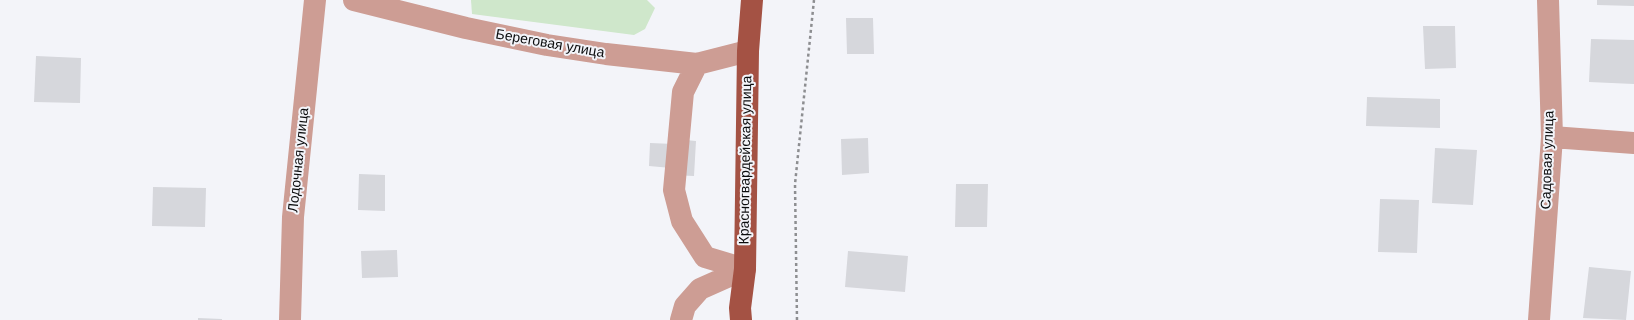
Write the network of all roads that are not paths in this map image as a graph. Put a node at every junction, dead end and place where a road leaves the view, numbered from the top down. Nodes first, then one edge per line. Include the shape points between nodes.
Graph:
1 (316, 0) edge
2 (354, 0) edge
3 (752, 0) edge
4 (1548, 0) edge
5 (748, 51) junction
6 (697, 64) junction
7 (1552, 137) junction
8 (1634, 143) edge
9 (745, 269) junction
10 (290, 320) edge
11 (681, 320) edge
12 (741, 320) edge
13 (1539, 320) edge

1 - 10 street, Лодочная улица via 293,217
2 - 6 street, Береговая улица via 546,45
3 - 5 main road, Красногвардейская улица
4 - 7 street, Садовая улица
5 - 6 street, Береговая улица
5 - 9 main road, Красногвардейская улица
6 - 9 street via 683,92 674,190 682,221 705,257
7 - 8 street
7 - 13 street, Садовая улица
9 - 11 street via 700,289 685,306
9 - 12 main road, Красногвардейская улица

